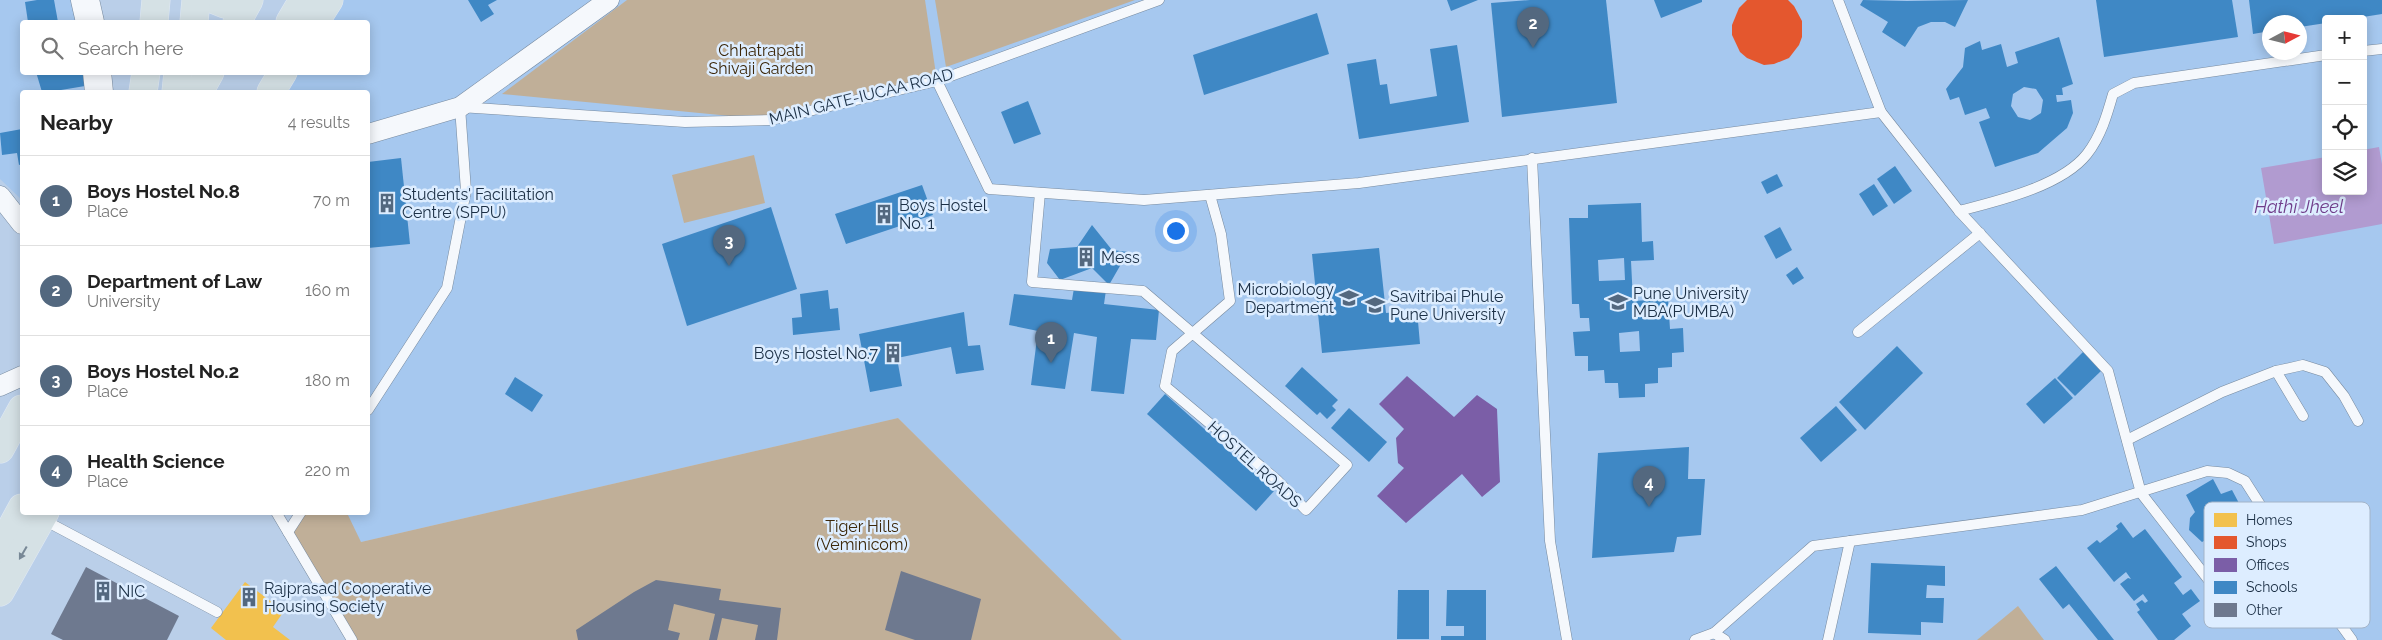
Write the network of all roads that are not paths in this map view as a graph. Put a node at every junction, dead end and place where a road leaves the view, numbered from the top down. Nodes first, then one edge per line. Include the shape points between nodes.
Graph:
1 (85, 0) edge
2 (150, 0) edge
3 (156, 0) edge
4 (184, 0) edge
5 (196, 0) edge
6 (215, 0) edge
7 (238, 0) edge
8 (249, 0) edge
9 (303, 0) edge
10 (329, 0) edge
11 (608, 0) edge
12 (1159, 0) edge
13 (1838, 0) edge
14 (90, 20) edge
15 (148, 20) edge
16 (154, 20) edge
17 (182, 20) edge
18 (194, 20) edge
19 (238, 20) edge
20 (291, 20) edge
21 (316, 20) edge
22 (2382, 49) edge
23 (2367, 51) edge
24 (2322, 56) edge
25 (97, 75) edge
26 (147, 75) edge
27 (178, 75) edge
28 (190, 75) edge
29 (208, 75) edge
30 (260, 75) edge
31 (281, 75) edge
32 (936, 81) junction
33 (99, 90) edge
34 (145, 90) edge
35 (176, 90) edge
36 (188, 90) edge
37 (200, 90) edge
38 (252, 90) edge
39 (272, 90) edge
40 (460, 107) junction
41 (1881, 112) junction
42 (370, 133) edge
43 (1532, 158) junction
44 (1040, 193) junction
45 (1210, 195) junction
46 (0, 196) edge
47 (1959, 211) junction
48 (20, 221) edge
49 (1980, 233) junction
50 (1193, 332) junction
51 (1858, 332) dead end
52 (2276, 371) junction
53 (20, 377) edge
54 (0, 386) edge
55 (20, 402) edge
56 (370, 407) edge
57 (20, 413) edge
58 (2303, 416) dead end
59 (2358, 421) dead end
60 (0, 438) edge
61 (2127, 440) junction
62 (0, 449) edge
63 (2142, 493) junction
64 (2258, 502) edge
65 (34, 515) edge
66 (35, 515) edge
67 (40, 515) edge
68 (278, 515) edge
69 (299, 515) edge
70 (288, 532) junction
71 (1850, 541) junction
72 (0, 550) edge
73 (2204, 574) edge
74 (0, 592) edge
75 (217, 612) dead end
76 (2343, 628) edge
77 (1714, 633) junction
78 (352, 640) edge
79 (1566, 640) edge
80 (1695, 640) edge
81 (1726, 640) edge
82 (1828, 640) edge
83 (2352, 640) edge

1 - 14 main road
2 - 15 main road
3 - 16 main road
4 - 17 main road
5 - 18 main road
6 - 7 main road via 225,4
8 - 19 main road
9 - 20 main road
10 - 21 main road
11 - 40 street
12 - 32 lane, MAIN GATE-IUCAA ROAD
13 - 41 lane
22 - 23 lane
24 - 47 lane via 2134,83 2112,94 2106,121 2087,154 2054,181
25 - 33 main road
26 - 34 main road
27 - 35 main road
28 - 36 main road
29 - 37 main road
30 - 38 main road
31 - 39 main road
32 - 40 lane, MAIN GATE-IUCAA ROAD via 771,120 685,122
32 - 44 lane via 988,189
40 - 42 street
40 - 56 lane via 466,191 447,288
41 - 43 lane
41 - 47 lane
43 - 45 lane via 1359,183
43 - 79 lane via 1550,541
44 - 45 lane via 1144,200
44 - 50 lane, HOSTEL ROADS via 1032,282 1143,291
45 - 50 lane via 1221,234 1230,301
46 - 48 street
47 - 49 lane
49 - 51 lane
49 - 61 lane via 2108,371
50 - 50 lane, HOSTEL ROADS via 1347,466 1306,510 1278,480 1165,386 1172,352
52 - 58 lane
52 - 59 lane via 2303,364 2325,372
52 - 61 lane via 2222,392
53 - 54 street
55 - 60 main road
57 - 62 main road
61 - 63 lane
63 - 64 lane via 2207,471 2228,473 2245,482
63 - 71 lane via 2082,510
63 - 73 lane
65 - 72 main road
66 -> 74 main road
67 - 75 lane
68 - 70 lane
69 - 70 lane
70 - 78 lane
71 - 77 lane via 1813,546
71 - 82 lane
76 - 83 lane
77 - 80 lane
77 - 81 lane

